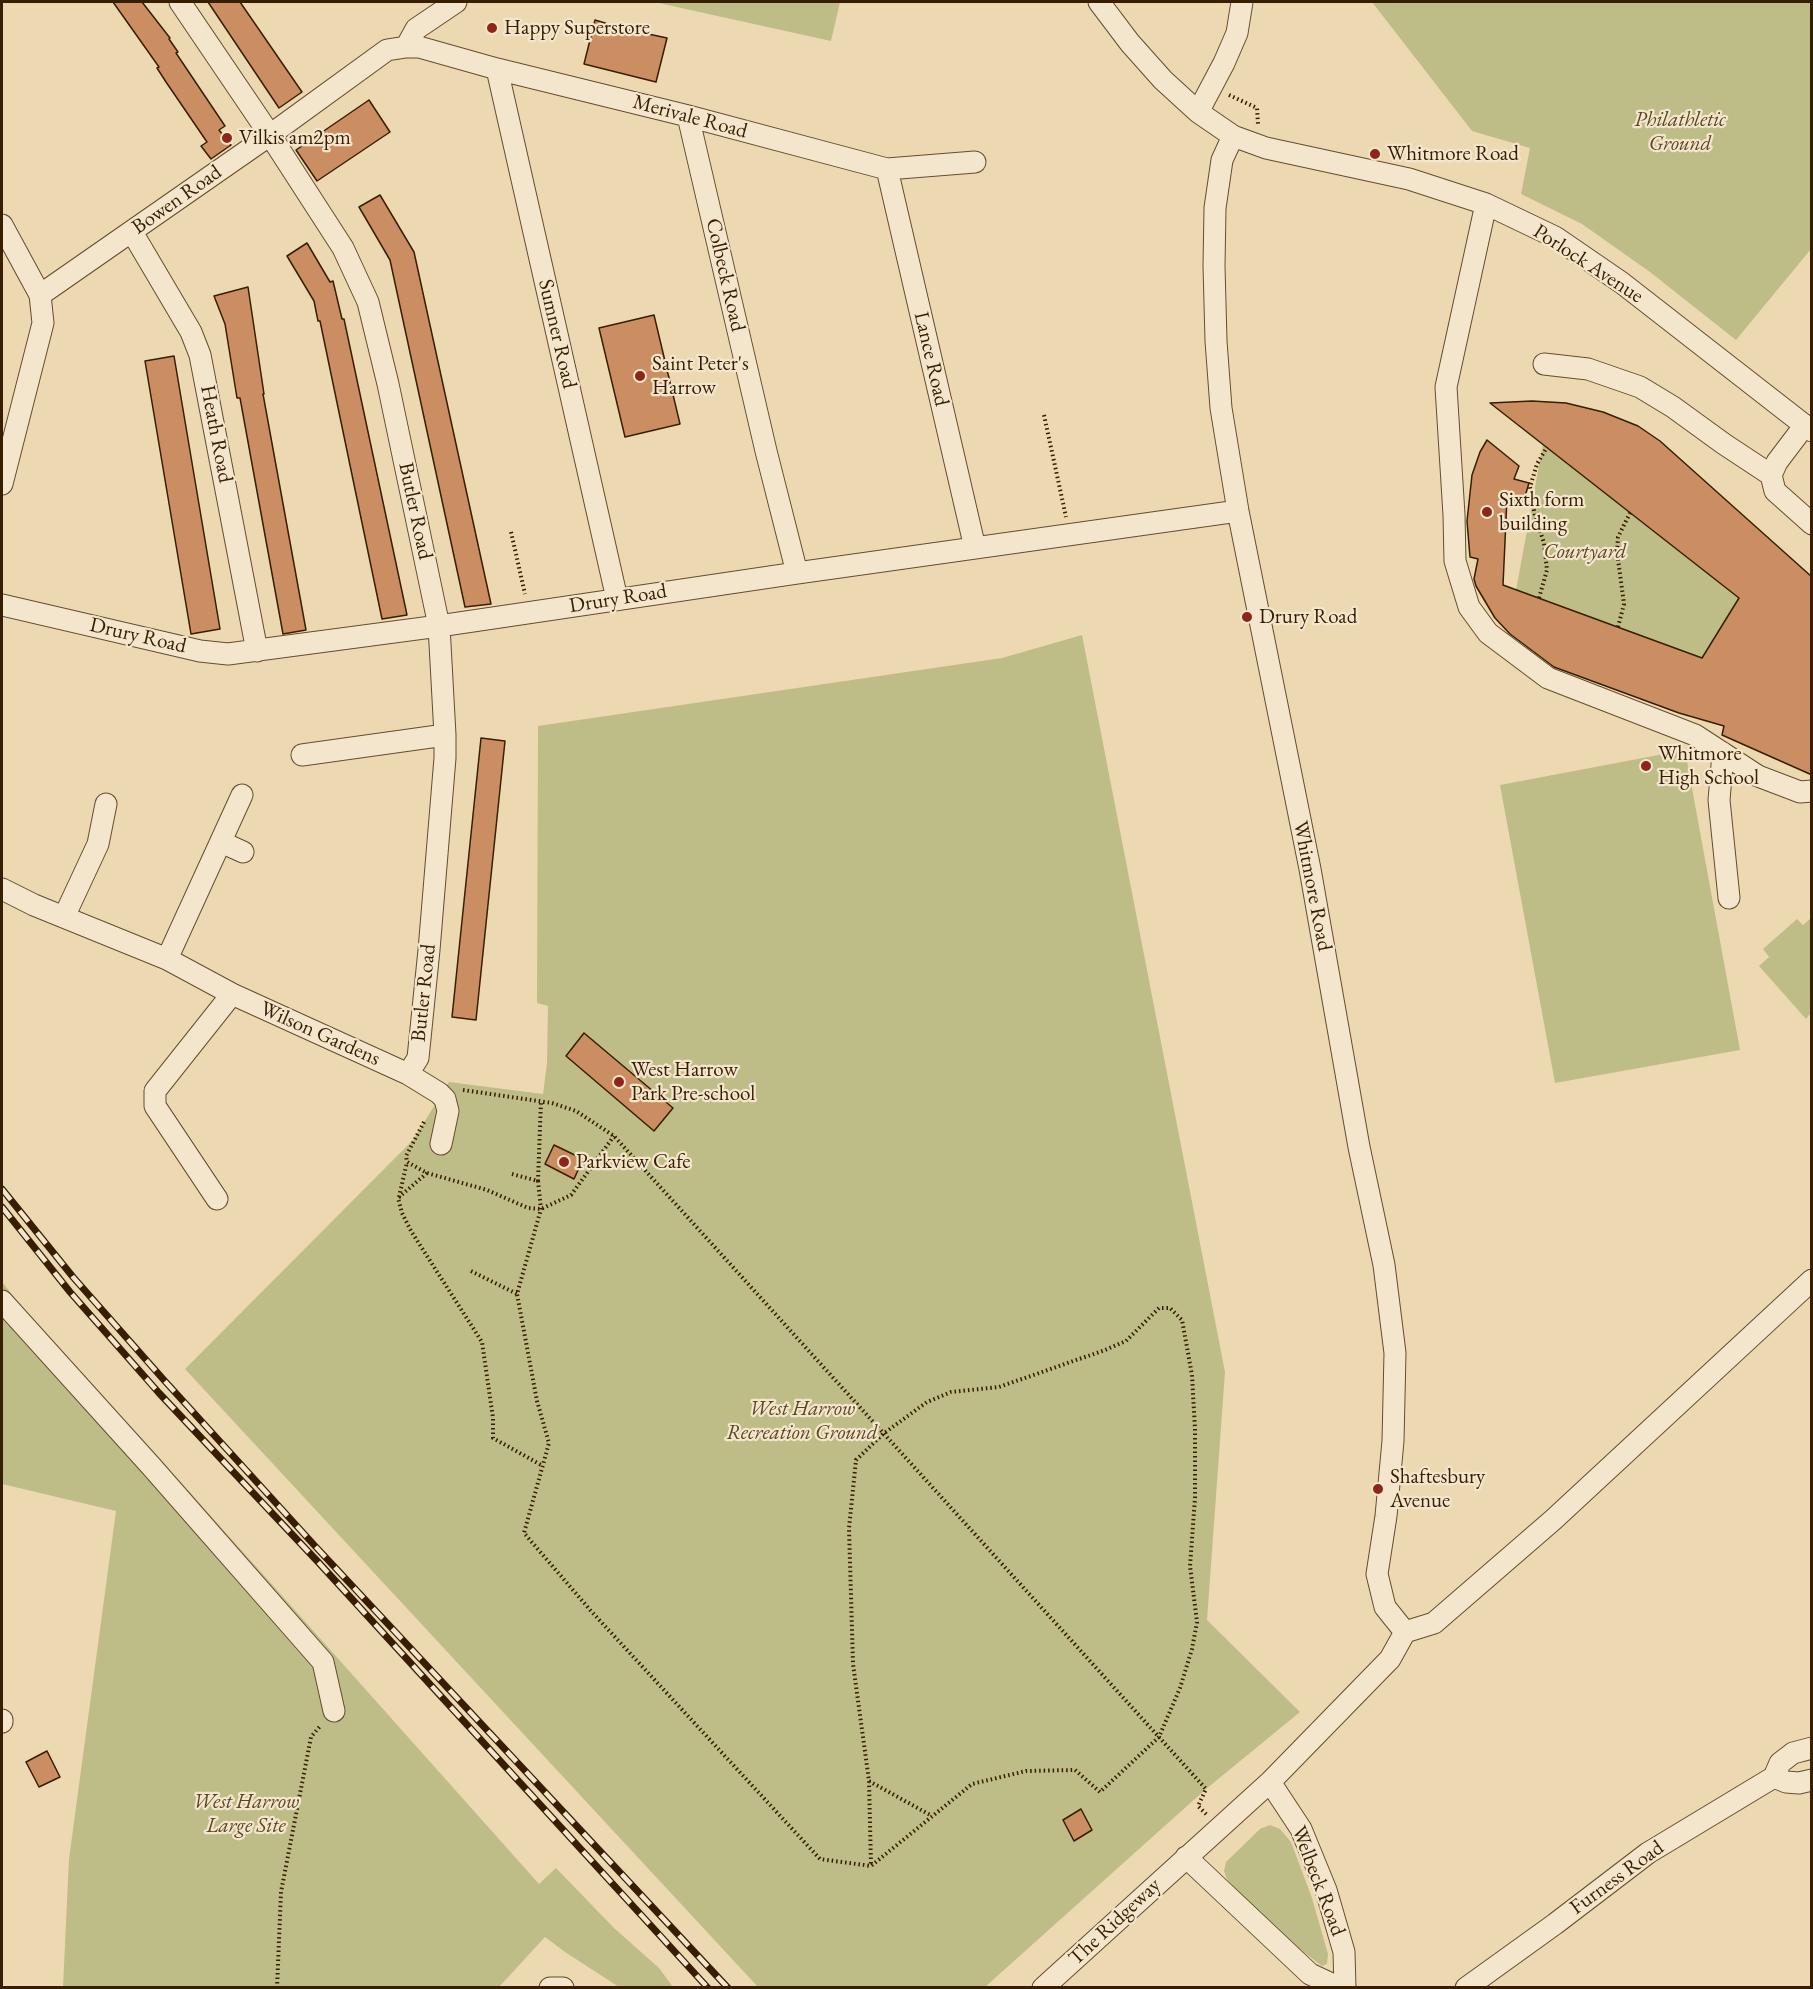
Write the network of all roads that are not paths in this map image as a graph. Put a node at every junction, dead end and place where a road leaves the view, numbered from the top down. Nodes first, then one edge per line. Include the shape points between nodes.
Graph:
1 (180, 2) edge
2 (456, 2) edge
3 (1099, 2) edge
4 (1242, 2) edge
5 (406, 46) junction
6 (497, 69) junction
7 (1198, 112) junction
8 (688, 116) junction
9 (270, 135) junction
10 (1233, 136) junction
11 (975, 162) dead end
12 (887, 170) junction
13 (1486, 204) junction
14 (2, 225) edge
15 (132, 232) junction
16 (40, 295) junction
17 (1544, 364) dead end
18 (1808, 428) edge
19 (1771, 475) junction
20 (2, 484) edge
21 (1238, 511) junction
22 (1812, 524) edge
23 (975, 548) junction
24 (797, 573) junction
25 (617, 599) junction
26 (2, 605) edge
27 (440, 626) junction
28 (257, 651) junction
29 (445, 735) junction
30 (1723, 753) junction
31 (302, 755) dead end
32 (1812, 791) edge
33 (242, 795) dead end
34 (106, 804) dead end
35 (221, 842) junction
36 (243, 852) dead end
37 (2, 889) edge
38 (1729, 898) dead end
39 (64, 917) junction
40 (167, 959) junction
41 (232, 994) junction
42 (408, 1074) junction
43 (441, 1144) dead end
44 (217, 1199) dead end
45 (1807, 1293) edge
46 (2, 1301) edge
47 (1405, 1632) junction
48 (334, 1711) road end
49 (1812, 1748) edge
50 (1774, 1777) junction
51 (1812, 1780) edge
52 (1270, 1782) junction
53 (1186, 1857) junction
54 (1304, 1981) edge
55 (550, 1988) edge
56 (563, 1988) edge
57 (1043, 1988) edge
58 (1340, 1988) edge
59 (1346, 1988) edge
60 (1466, 1988) edge

1 - 9 street, Butler Road
2 - 5 street via 416,29
3 - 7 street, Porlock Avenue via 1163,80
4 - 7 street via 1237,33
5 - 6 street, Merivale Road
5 - 9 street, Bowen Road via 387,50
6 - 8 street, Merivale Road
6 - 25 street, Sumner Road
7 - 10 street, Porlock Avenue
8 - 12 street, Merivale Road
8 - 24 street, Colbeck Road
9 - 15 street, Bowen Road
9 - 27 street, Butler Road via 343,248 368,302
10 - 13 street, Porlock Avenue via 1266,148 1409,179
10 - 21 street, Whitmore Road via 1222,160 1215,208 1214,266 1221,408
11 - 12 street, Merivale Road
12 - 23 street, Lance Road
13 - 18 street, Porlock Avenue via 1554,237 1622,283
13 - 30 street via 1446,387 1455,561 1469,607 1488,633 1548,678 1695,735
14 - 16 street
15 - 16 street, Bowen Road
15 - 28 street, Heath Road via 201,356
16 - 20 street via 43,324
17 - 19 street via 1588,369 1640,387
18 - 19 street via 1776,462
19 - 22 street via 1775,491
21 - 23 street, Drury Road
21 - 47 street, Whitmore Road via 1384,1265 1395,1353 1394,1441 1377,1574 1385,1607
23 - 24 street, Drury Road
24 - 25 street, Drury Road
25 - 27 street, Drury Road
26 - 28 street, Drury Road via 200,651
27 - 28 street, Drury Road
27 - 29 street, Butler Road
29 - 31 street
29 - 42 street, Butler Road via 418,1058
30 - 32 street via 1758,776 1800,792
30 - 38 street via 1719,800
33 - 35 street
34 - 39 street via 98,844
35 - 36 street
35 - 40 street
37 - 39 street, Wilson Gardens
39 - 40 street, Wilson Gardens
40 - 41 street, Wilson Gardens
41 - 42 street, Wilson Gardens
41 - 44 street via 156,1091 155,1106
42 - 43 street, Wilson Gardens via 445,1099 448,1111
45 - 47 street via 1434,1623
46 - 48 street via 323,1662
47 - 52 street via 1390,1659
49 - 50 street, Furness Road via 1793,1753 1780,1763
50 - 51 street via 1786,1782
50 - 60 street, Furness Road via 1648,1853
52 - 53 street
52 - 59 street, Welbeck Road via 1300,1829 1326,1890 1344,1952
53 - 54 street
53 - 57 street, The Ridgeway
54 - 58 street
55 - 56 street

